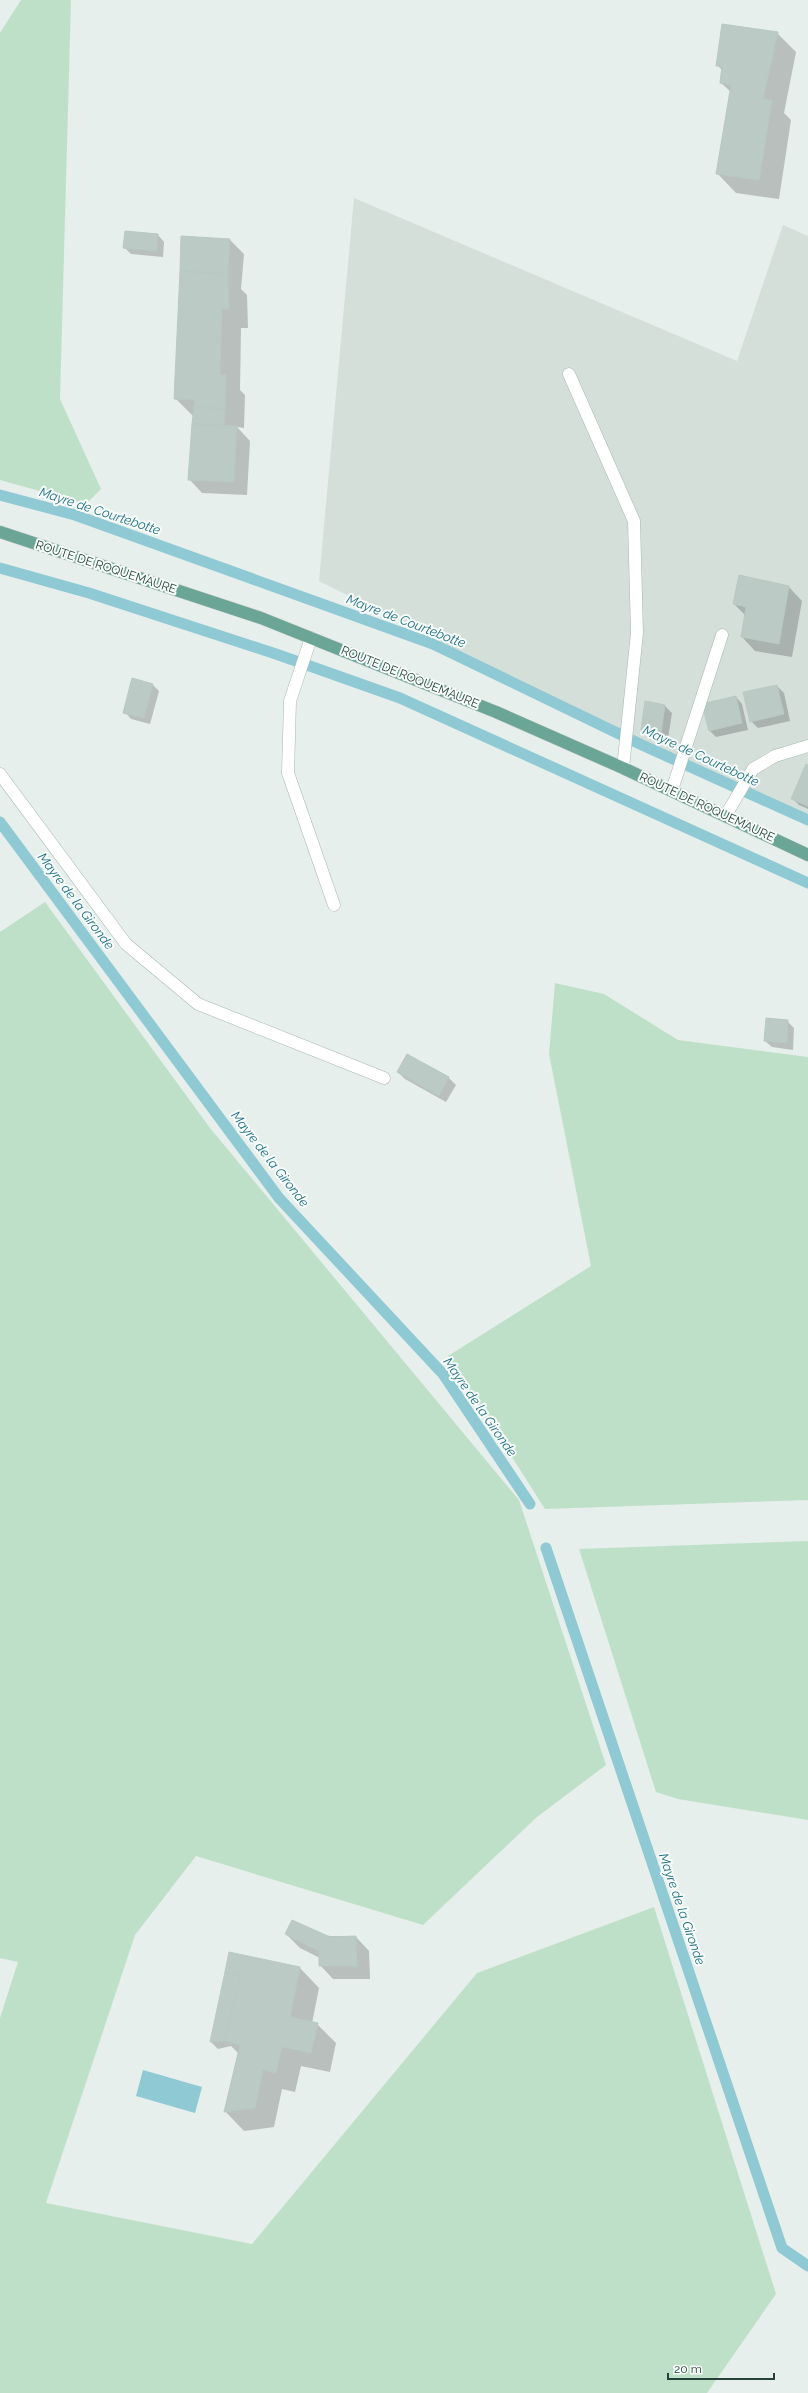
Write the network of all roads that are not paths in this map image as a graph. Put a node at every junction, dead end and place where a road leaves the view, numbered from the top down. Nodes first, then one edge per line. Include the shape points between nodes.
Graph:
1 (569, 374) dead end
2 (0, 532) edge
3 (722, 635) dead end
4 (311, 638) junction
5 (808, 746) edge
6 (623, 768) junction
7 (0, 774) edge
8 (672, 790) junction
9 (726, 815) junction
10 (808, 855) edge
11 (334, 905) dead end
12 (384, 1078) dead end

1 - 6 lane via 634,521 637,634
2 - 4 main road, ROUTE DE ROQUEMAURE via 261,618
3 - 8 lane
4 - 6 main road, ROUTE DE ROQUEMAURE via 496,712
4 - 11 lane via 290,701 288,773
5 - 9 lane via 775,756 753,769
6 - 8 main road, ROUTE DE ROQUEMAURE
7 - 12 lane via 126,944 198,1004
8 - 9 main road, ROUTE DE ROQUEMAURE
9 - 10 main road, ROUTE DE ROQUEMAURE

